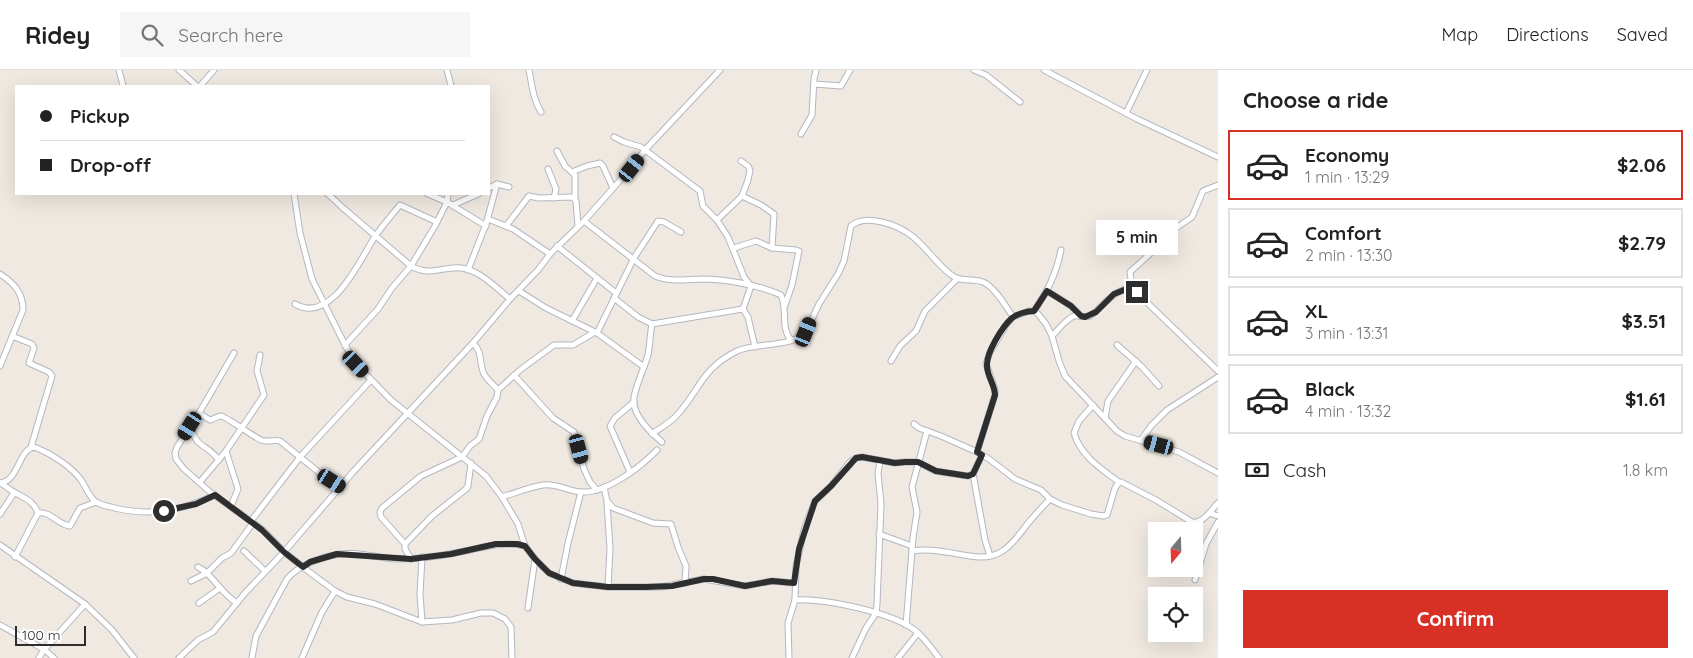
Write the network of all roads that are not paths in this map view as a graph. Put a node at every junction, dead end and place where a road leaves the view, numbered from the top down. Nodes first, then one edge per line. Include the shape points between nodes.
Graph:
1 (119, 70) edge
2 (178, 70) edge
3 (214, 70) edge
4 (447, 70) edge
5 (529, 70) edge
6 (720, 70) edge
7 (816, 70) edge
8 (850, 70) edge
9 (974, 70) edge
10 (1044, 70) edge
11 (1148, 70) edge
12 (814, 84) junction
13 (123, 85) edge
14 (197, 85) edge
15 (199, 85) edge
16 (451, 85) edge
17 (1020, 102) dead end
18 (541, 112) dead end
19 (1126, 113) junction
20 (801, 134) dead end
21 (614, 137) dead end
22 (645, 150) junction
23 (558, 152) dead end
24 (1218, 158) edge
25 (741, 161) dead end
26 (548, 169) dead end
27 (572, 172) junction
28 (497, 184) junction
29 (1218, 186) edge
30 (509, 187) dead end
31 (490, 188) edge
32 (613, 188) junction
33 (294, 195) edge
34 (329, 195) edge
35 (430, 195) edge
36 (448, 195) edge
37 (476, 195) edge
38 (742, 196) junction
39 (554, 198) junction
40 (575, 199) junction
41 (447, 202) junction
42 (452, 205) junction
43 (488, 218) junction
44 (717, 220) junction
45 (584, 221) junction
46 (437, 222) junction
47 (486, 226) junction
48 (506, 226) junction
49 (578, 226) junction
50 (681, 232) dead end
51 (376, 236) junction
52 (557, 246) junction
53 (734, 248) junction
54 (772, 248) junction
55 (1061, 250) dead end
56 (550, 254) junction
57 (634, 258) junction
58 (411, 266) junction
59 (468, 270) junction
60 (0, 274) edge
61 (597, 278) junction
62 (957, 279) junction
63 (752, 286) junction
64 (1132, 288) junction
65 (519, 291) junction
66 (1047, 291) junction
67 (615, 295) junction
68 (510, 299) junction
69 (295, 304) dead end
70 (325, 305) junction
71 (785, 305) junction
72 (743, 309) junction
73 (1034, 311) junction
74 (1081, 316) junction
75 (1013, 317) junction
76 (572, 321) junction
77 (652, 324) junction
78 (596, 333) junction
79 (12, 336) junction
80 (1052, 336) junction
81 (791, 340) junction
82 (473, 344) junction
83 (345, 345) junction
84 (1117, 345) dead end
85 (755, 346) junction
86 (234, 352) dead end
87 (260, 355) dead end
88 (891, 361) dead end
89 (1136, 361) junction
90 (0, 366) edge
91 (644, 366) junction
92 (1218, 370) edge
93 (514, 375) junction
94 (1218, 377) edge
95 (371, 380) junction
96 (1159, 386) dead end
97 (498, 390) junction
98 (634, 402) junction
99 (1093, 405) junction
100 (200, 413) junction
101 (408, 414) junction
102 (1105, 418) junction
103 (914, 424) dead end
104 (190, 426) junction
105 (242, 429) junction
106 (927, 430) junction
107 (652, 434) junction
108 (1141, 440) junction
109 (662, 442) dead end
110 (31, 447) junction
111 (656, 450) dead end
112 (226, 451) junction
113 (980, 454) junction
114 (300, 457) junction
115 (462, 457) junction
116 (219, 460) junction
117 (880, 461) junction
118 (918, 462) junction
119 (471, 463) junction
120 (630, 472) junction
121 (1217, 472) edge
122 (973, 474) junction
123 (200, 482) junction
124 (1119, 482) junction
125 (0, 483) edge
126 (340, 486) junction
127 (604, 488) junction
128 (597, 490) junction
129 (581, 492) junction
130 (14, 493) junction
131 (215, 495) junction
132 (502, 497) junction
133 (1050, 499) junction
134 (607, 501) junction
135 (96, 502) junction
136 (1218, 502) edge
137 (231, 506) junction
138 (38, 513) junction
139 (1209, 513) junction
140 (0, 514) edge
141 (1218, 516) edge
142 (252, 522) junction
143 (1218, 522) edge
144 (879, 534) junction
145 (405, 544) junction
146 (0, 546) edge
147 (525, 546) junction
148 (912, 549) junction
149 (244, 551) dead end
150 (284, 552) junction
151 (990, 556) junction
152 (15, 557) junction
153 (422, 558) junction
154 (411, 559) junction
155 (535, 559) junction
156 (198, 567) dead end
157 (303, 567) junction
158 (265, 571) junction
159 (207, 574) junction
160 (561, 579) junction
161 (1195, 580) dead end
162 (191, 581) dead end
163 (685, 583) junction
164 (794, 583) junction
165 (608, 587) junction
166 (220, 588) junction
167 (335, 591) junction
168 (794, 600) junction
169 (199, 603) dead end
170 (237, 603) junction
171 (85, 604) junction
172 (528, 608) dead end
173 (876, 613) junction
174 (422, 622) junction
175 (0, 624) edge
176 (906, 625) junction
177 (918, 633) junction
178 (45, 650) junction
179 (39, 658) edge
180 (54, 658) edge
181 (134, 658) edge
182 (179, 658) edge
183 (252, 658) edge
184 (302, 658) edge
185 (512, 658) edge
186 (789, 658) edge
187 (852, 658) edge
188 (898, 658) edge
189 (939, 658) edge

1 - 13 street
2 - 14 street
3 - 15 street
4 - 16 street
5 - 18 street via 533,94
6 - 22 street
7 - 12 street
8 - 12 street via 841,86
9 - 17 street via 986,75
10 - 19 street
11 - 19 street
12 - 20 street via 812,115
19 - 24 street
21 - 22 street
22 - 32 street
22 - 44 street via 699,189 703,206
23 - 27 street
25 - 38 street via 750,170
26 - 39 street via 556,188
27 - 32 street via 600,163
27 - 40 street via 576,178
28 - 30 street
28 - 31 street
28 - 43 street
29 - 64 street via 1203,192 1192,217 1169,234 1130,272
32 - 45 street
33 - 70 street via 312,279
34 - 51 street
35 - 41 street
36 - 41 street
37 - 42 street
38 - 44 street
38 - 54 street via 774,214
39 - 40 street via 569,196
39 - 48 street via 528,196
40 - 49 street
41 - 42 street
41 - 46 street
42 - 47 street
43 - 47 street
43 - 48 street
44 - 53 street
45 - 49 street
45 - 57 street
46 - 51 street via 400,205
46 - 58 street
47 - 59 street
48 - 56 street
49 - 52 street
50 - 57 street via 658,221
51 - 58 street
51 - 70 street via 349,280
52 - 56 street
52 - 61 street
53 - 54 street via 753,240
53 - 63 street via 744,277
54 - 71 street via 800,253
55 - 66 street via 1056,274
56 - 65 street
57 - 63 street via 660,278 719,280
57 - 67 street
58 - 59 street via 432,272 458,268
58 - 83 street
59 - 68 street
60 - 79 street via 18,289 23,302
61 - 67 street
61 - 76 street
62 - 75 street via 986,283
62 - 81 street via 908,233 878,221 858,221 851,226 844,262 806,332
62 - 88 street via 931,303 916,331 900,346
63 - 71 street via 781,296
63 - 72 street
64 - 74 street via 1114,294 1090,316
64 - 92 street
65 - 68 street
65 - 76 street
66 - 73 street
66 - 74 street
67 - 77 street via 638,317
67 - 78 street
68 - 82 street
69 - 70 street via 310,309
70 - 83 street
71 - 81 street via 787,333
72 - 77 street
72 - 85 street
73 - 75 street
73 - 80 street
74 - 80 street via 1070,318
75 - 113 street via 998,336 988,358 987,370 995,395
76 - 78 street
77 - 91 street
78 - 91 street
78 - 93 street via 573,346 554,345
79 - 90 street
79 - 110 street via 32,344 34,348 29,363 52,376
80 - 99 street via 1065,376
81 - 85 street
82 - 97 street via 479,351 484,373
82 - 101 street
83 - 95 street
84 - 89 street
85 - 107 street via 738,351 710,369 678,413
86 - 100 street
87 - 105 street via 257,371 264,395
89 - 96 street
89 - 102 street via 1108,402
91 - 98 street
93 - 97 street
93 - 128 street via 552,418 574,432 584,469
94 - 108 street via 1167,410
95 - 101 street
95 - 114 street
97 - 115 street via 479,439
98 - 107 street via 641,420
98 - 120 street via 610,426
99 - 102 street
99 - 124 street via 1079,421 1074,433 1087,456
100 - 104 street
100 - 105 street via 210,420 225,417
101 - 115 street
101 - 126 street
102 - 108 street via 1125,436
103 - 106 street
104 - 116 street via 196,442
104 - 123 street via 177,447 176,460
105 - 112 street
105 - 114 street via 263,441 280,441
106 - 113 street
106 - 118 street
107 - 109 street
108 - 121 street via 1179,452
110 - 125 street via 11,477
110 - 135 street via 39,448 74,472
111 - 120 street via 646,462
112 - 116 street
112 - 137 street via 238,489
113 - 122 street
113 - 133 street via 1008,475 1041,490
114 - 126 street
114 - 142 street
115 - 119 street
115 - 145 street via 421,476 382,508 381,517
116 - 123 street
117 - 118 street
117 - 144 street
117 - 164 street via 856,458 815,501 799,549
118 - 122 street via 936,471
118 - 148 street via 912,487 917,508
119 - 132 street
119 - 145 street via 466,489 432,516
120 - 127 street
122 - 151 street
123 - 131 street
124 - 133 street via 1108,512 1103,516
124 - 139 street via 1192,522 1201,521
125 - 130 street
126 - 150 street
127 - 128 street
127 - 134 street
128 - 129 street
129 - 132 street via 544,485
129 - 160 street
130 - 138 street via 26,498
130 - 140 street
131 - 135 street via 196,504 153,513 121,511
131 - 137 street
132 - 147 street via 518,524
133 - 151 street via 1013,543
134 - 163 street via 613,508 647,522 672,524 686,566
134 - 165 street
135 - 138 street via 80,508 70,526 46,513
136 - 139 street
137 - 142 street
138 - 152 street
139 - 141 street
142 - 150 street
142 - 159 street via 230,553
143 - 161 street via 1206,544
144 - 148 street
144 - 173 street
145 - 154 street
146 - 152 street
147 - 153 street via 496,544
147 - 155 street
148 - 151 street
148 - 176 street
149 - 158 street
150 - 157 street
150 - 158 street
152 - 171 street
153 - 154 street
153 - 174 street
154 - 157 street via 337,554
155 - 160 street via 549,573
155 - 172 street
156 - 159 street
157 - 167 street
157 - 183 street via 292,573 285,583 256,636
158 - 170 street
159 - 162 street
159 - 166 street
160 - 165 street
163 - 164 street via 704,579 745,586 772,581
163 - 165 street via 662,587
164 - 168 street
166 - 169 street
166 - 170 street
167 - 174 street
167 - 184 street
168 - 173 street via 837,604
168 - 186 street via 788,622
170 - 182 street via 213,632 198,640
171 - 178 street
171 - 181 street via 112,630
173 - 176 street
173 - 187 street
174 - 185 street via 452,620 481,613 501,616 511,627
175 - 178 street
176 - 177 street
177 - 188 street
177 - 189 street
178 - 179 street
178 - 180 street

